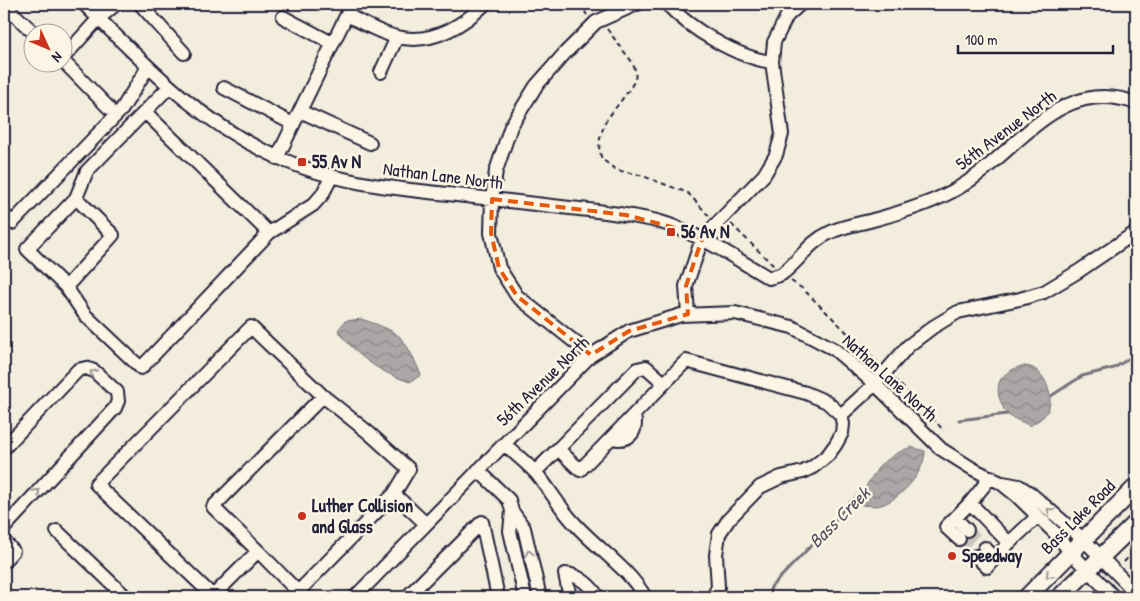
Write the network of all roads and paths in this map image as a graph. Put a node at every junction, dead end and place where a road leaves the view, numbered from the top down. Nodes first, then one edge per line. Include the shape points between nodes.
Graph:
1 (84, 4) edge
2 (116, 4) edge
3 (140, 4) edge
4 (485, 4) edge
5 (637, 4) edge
6 (667, 4) edge
7 (800, 4) edge
8 (4, 5) edge
9 (350, 9) edge
10 (283, 17) dead end
11 (99, 18) junction
12 (22, 22) edge
13 (397, 37) junction
14 (332, 44) junction
15 (72, 49) edge
16 (184, 53) dead end
17 (772, 62) junction
18 (148, 67) junction
19 (72, 70) edge
20 (382, 72) dead end
21 (169, 87) junction
22 (224, 88) dead end
23 (1136, 103) edge
24 (109, 108) dead end
25 (300, 111) junction
26 (145, 112) junction
27 (294, 124) junction
28 (370, 143) dead end
29 (278, 158) junction
30 (332, 176) junction
31 (76, 198) junction
32 (492, 199) junction
33 (4, 215) edge
34 (1136, 232) edge
35 (269, 233) junction
36 (702, 239) junction
37 (66, 287) junction
38 (688, 314) junction
39 (591, 355) junction
40 (664, 383) junction
41 (875, 384) junction
42 (323, 396) junction
43 (841, 415) junction
44 (504, 444) junction
45 (4, 448) edge
46 (558, 449) junction
47 (478, 470) junction
48 (535, 472) junction
49 (996, 480) junction
50 (1136, 487) edge
51 (394, 494) junction
52 (970, 503) junction
53 (512, 511) junction
54 (1038, 516) junction
55 (1136, 522) edge
56 (426, 524) junction
57 (4, 528) edge
58 (57, 531) dead end
59 (963, 534) tunnel mouth
60 (1084, 540) junction
61 (4, 541) edge
62 (1009, 543) junction
63 (1136, 549) edge
64 (258, 551) junction
65 (980, 552) tunnel mouth
66 (1071, 553) junction
67 (1100, 557) junction
68 (4, 560) edge
69 (1124, 562) dead end
70 (1088, 571) junction
71 (1136, 593) edge
72 (301, 595) edge
73 (126, 597) edge
74 (355, 597) edge
75 (407, 597) edge
76 (498, 597) edge
77 (526, 597) edge
78 (540, 597) edge
79 (570, 597) edge
80 (598, 597) edge
81 (645, 597) edge
82 (713, 597) edge
83 (1027, 597) edge
84 (1060, 597) edge
85 (1114, 597) edge

1 - 11 street, Nathan Lane North
2 - 11 street
3 - 16 street
4 - 13 street via 451,30 410,39
5 - 32 street via 596,22 536,86 511,126 496,171
6 - 17 street via 685,22 737,53
7 - 17 street via 788,16 774,42
8 - 12 street
9 - 13 street via 371,28
9 - 14 street
10 - 14 street
11 - 15 street
11 - 18 street, Nathan Lane North
13 - 20 street
14 - 25 street
17 - 36 street via 782,134 776,155 764,175
18 - 21 street, Nathan Lane North
18 - 33 street via 122,109 48,188 12,223
19 - 24 street
21 - 26 street
21 - 29 street, Nathan Lane North via 230,133
22 - 27 street
23 - 36 street, 56th Avenue North via 1105,96 1069,103 1052,112 971,181 901,212 829,232 814,241 782,274 769,278
25 - 27 street
25 - 28 street
26 - 31 street via 87,171
26 - 35 street
27 - 29 street
29 - 30 street, Nathan Lane North
30 - 32 street, Nathan Lane North via 376,186
30 - 35 street via 313,205
31 - 37 street via 113,235
31 - 37 street via 27,249
32 - 36 street, Nathan Lane North via 626,215 687,231
32 - 39 street via 491,232 499,268 517,296
34 - 41 street via 1044,292 958,312 908,346
35 - 37 street via 141,368 85,315
36 - 38 street via 686,286
38 - 39 street, 56th Avenue North via 629,331
38 - 41 street, Nathan Lane North via 735,313 792,327 834,349
39 - 44 street, 56th Avenue North
40 - 43 street via 686,361 806,393 827,402
40 - 46 street via 646,367 637,369
40 - 46 street via 580,470
41 - 43 street
41 - 49 street, Nathan Lane North via 941,449
42 - 51 street via 409,469
42 - 64 street via 213,507
42 - 64 street via 251,327 96,484 213,596
43 - 82 street via 842,433 828,455 813,467 781,476 760,487 729,519 719,534 716,555 718,587
44 - 47 street, 56th Avenue North
44 - 48 street
57 -> 45 street via 115,408 117,392 94,371 78,370
46 - 48 street
47 - 53 street via 509,500
47 - 56 street, 56th Avenue North
48 - 81 street via 576,525
49 - 52 street
49 - 54 street, Nathan Lane North
60 -> 49 street, Nathan Lane North via 1030,493 1019,486
50 - 60 main road, Bass Lake Road
51 - 56 street
51 - 72 street
52 - 59 street via 946,526
52 - 62 street
53 - 77 street via 510,531
78 -> 53 street via 524,528
54 - 62 street
54 - 66 street, Nathan Lane North
55 - 67 main road
56 - 74 street, 56th Avenue North
58 - 73 street
60 - 66 main road, Bass Lake Road
60 - 67 street, Nathan Lane North
61 - 68 street via 13,551
62 - 65 street via 987,567
63 - 69 path
64 - 72 street
66 - 70 street, Nathan Lane North
66 -> 83 main road, Bass Lake Road
67 - 70 main road
67 - 71 street, Nathan Lane North
70 - 84 main road
70 - 85 street, Nathan Lane North
75 - 76 street via 482,522
79 - 80 street via 565,574 578,577

